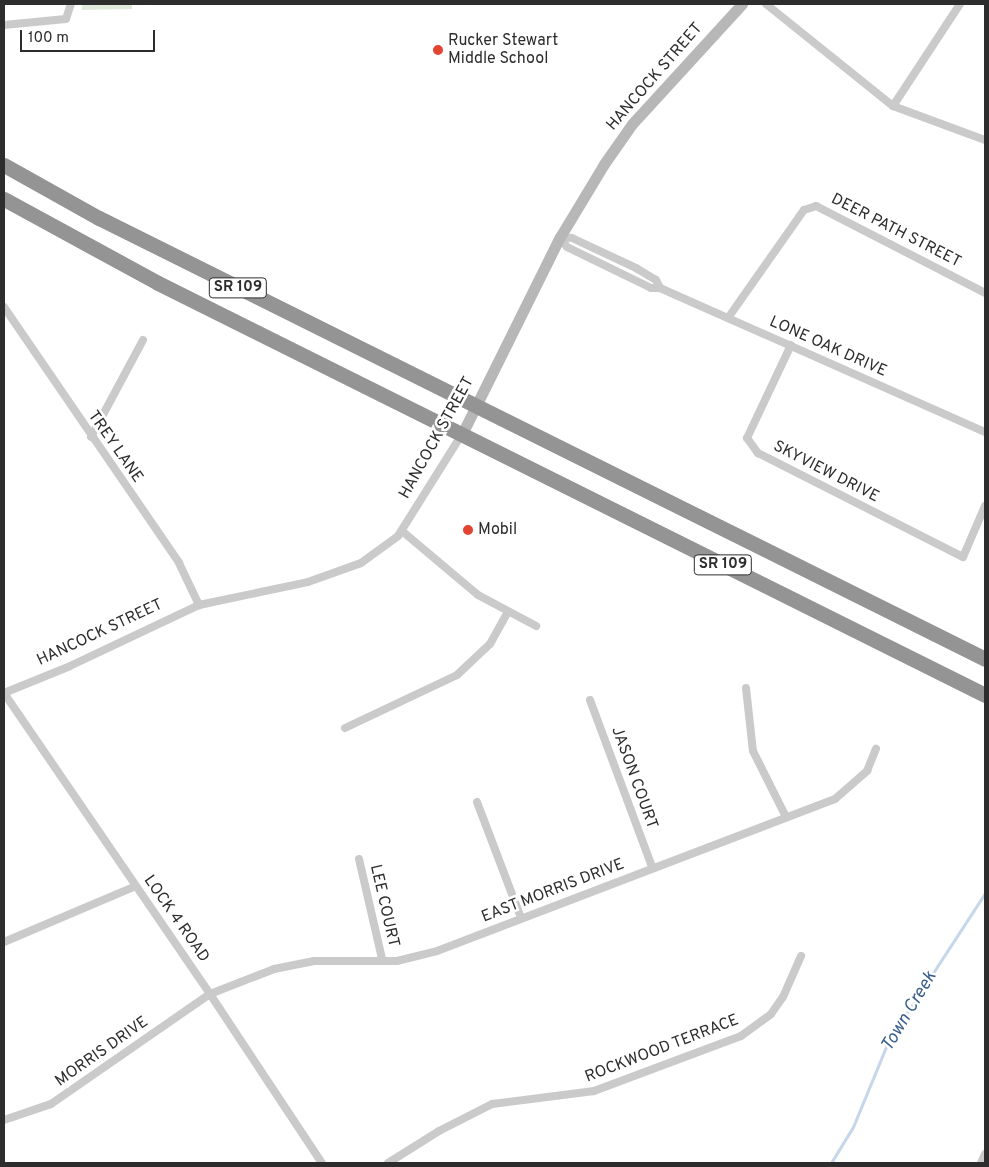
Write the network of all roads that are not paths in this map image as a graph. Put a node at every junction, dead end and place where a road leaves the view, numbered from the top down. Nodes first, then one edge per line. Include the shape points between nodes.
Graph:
1 (72, 4) edge
2 (742, 4) edge
3 (766, 4) edge
4 (960, 4) edge
5 (4, 25) edge
6 (893, 106) junction
7 (985, 140) edge
8 (4, 165) edge
9 (4, 199) edge
10 (560, 237) junction
11 (660, 288) junction
12 (985, 293) edge
13 (4, 307) edge
14 (728, 318) junction
15 (143, 340) dead end
16 (790, 345) junction
17 (475, 405) junction
18 (985, 432) edge
19 (462, 434) junction
20 (91, 437) junction
21 (985, 506) edge
22 (402, 531) junction
23 (199, 605) junction
24 (508, 612) junction
25 (536, 626) dead end
26 (985, 659) edge
27 (746, 688) dead end
28 (4, 693) edge
29 (985, 695) edge
30 (590, 700) dead end
31 (345, 728) dead end
32 (876, 749) dead end
33 (477, 802) dead end
34 (786, 817) junction
35 (360, 859) dead end
36 (652, 867) junction
37 (136, 886) junction
38 (521, 918) junction
39 (4, 942) edge
40 (801, 956) dead end
41 (382, 959) junction
42 (210, 994) junction
43 (4, 1120) edge
44 (985, 1154) edge
45 (322, 1163) edge
46 (388, 1163) edge
47 (981, 1163) edge

1 - 5 street via 66,19
2 - 10 street, HANCOCK STREET via 632,124
3 - 6 street
4 - 6 street
6 - 7 street
8 - 17 highway, SR 109 via 99,218
9 - 19 highway, SR 109 via 158,283
10 - 11 street, LONE OAK DRIVE via 567,247 652,288
10 - 11 street, LONE OAK DRIVE via 572,238 636,268 656,280
10 - 17 street, HANCOCK STREET
11 - 14 street, LONE OAK DRIVE
12 - 14 street, DEER PATH STREET via 816,206 804,210
13 - 20 street, TREY LANE
14 - 16 street, LONE OAK DRIVE
15 - 20 street
16 - 18 street, LONE OAK DRIVE
16 - 21 street, SKYVIEW DRIVE via 747,438 758,453 963,557
17 - 19 street, HANCOCK STREET
17 - 26 highway, SR 109
19 - 22 street, HANCOCK STREET
19 - 29 highway, SR 109
20 - 23 street, TREY LANE via 179,563
22 - 23 street, HANCOCK STREET via 361,563 308,582
22 - 24 street via 478,595
23 - 28 street, HANCOCK STREET via 70,666
24 - 25 street
24 - 31 street via 490,644 457,675
27 - 34 street via 753,750
28 - 37 street, LOCK 4 ROAD
30 - 36 street, JASON COURT
32 - 34 street, EAST MORRIS DRIVE via 867,771 856,784 835,799
33 - 38 street
34 - 36 street, EAST MORRIS DRIVE
35 - 41 street, LEE COURT
36 - 38 street, EAST MORRIS DRIVE
37 - 39 street
37 - 42 street, LOCK 4 ROAD
38 - 41 street, EAST MORRIS DRIVE via 438,951 397,961
40 - 46 street, ROCKWOOD TERRACE via 783,997 771,1014 741,1036 594,1091 492,1104 439,1131
41 - 42 street, EAST MORRIS DRIVE via 314,961 274,969
42 - 43 street, MORRIS DRIVE via 51,1104
42 - 45 street, LOCK 4 ROAD
44 - 47 street

